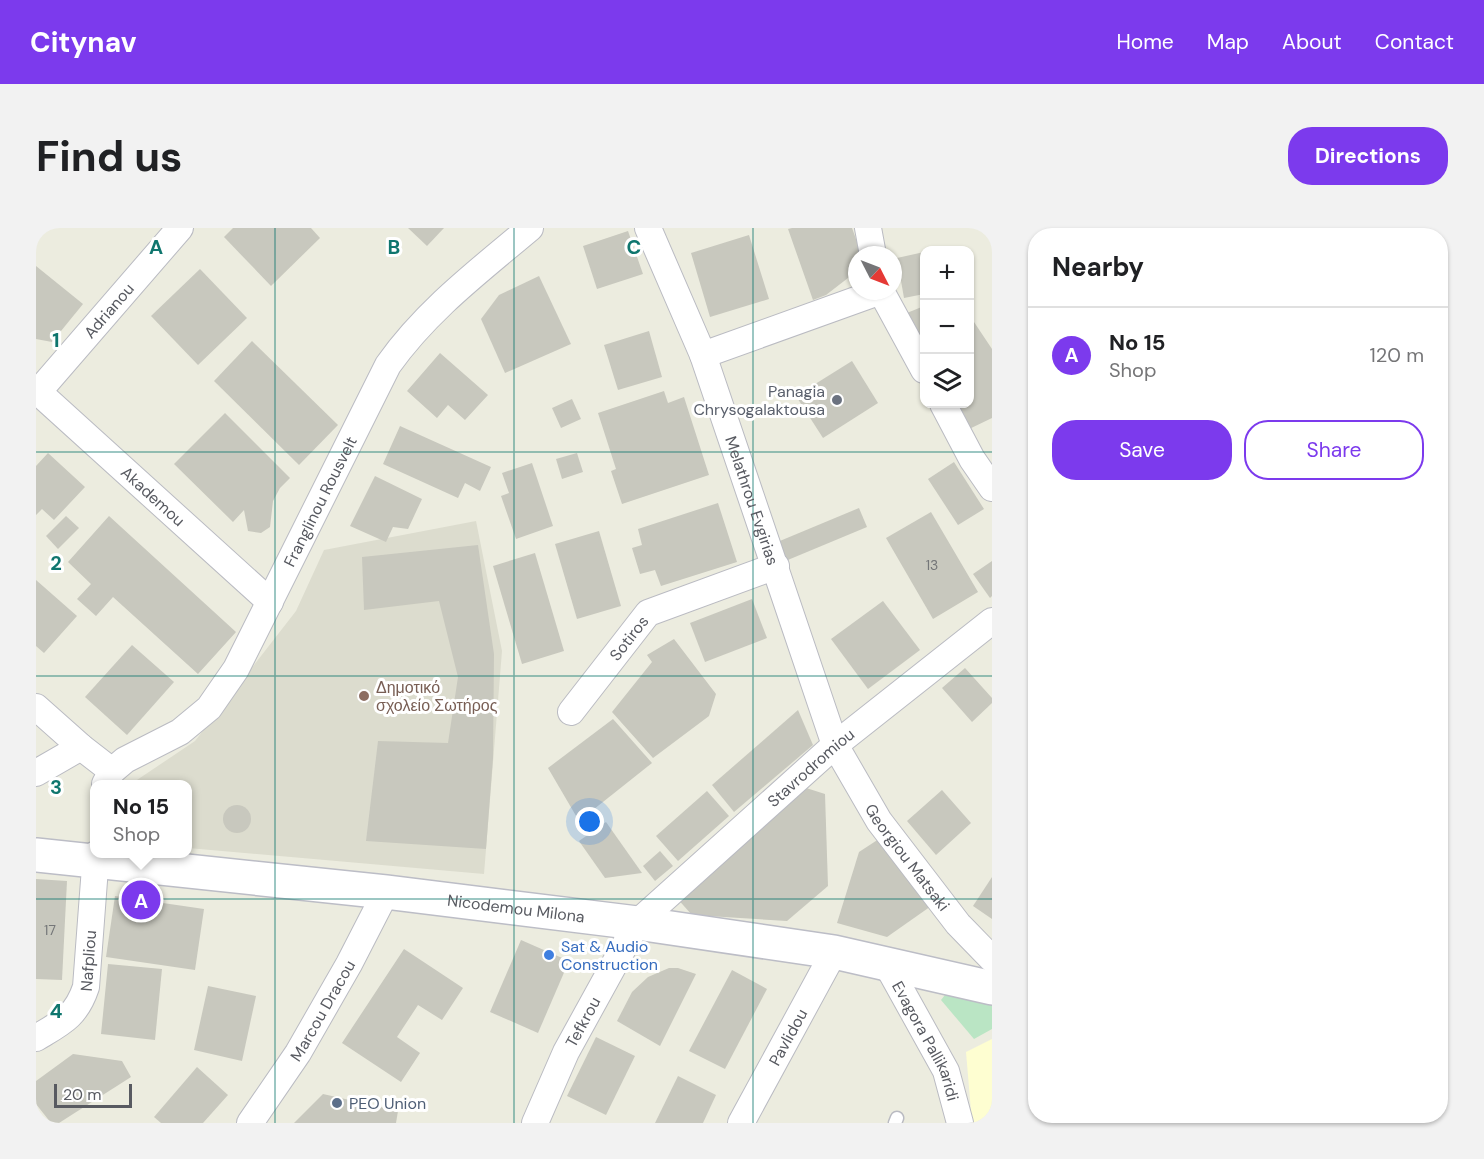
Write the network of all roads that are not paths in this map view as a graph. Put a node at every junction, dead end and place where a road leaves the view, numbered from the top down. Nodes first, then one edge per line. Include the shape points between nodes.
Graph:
1 (180, 228) edge
2 (530, 228) edge
3 (648, 228) edge
4 (868, 228) edge
5 (871, 246) edge
6 (856, 300) edge
7 (886, 300) edge
8 (703, 355) junction
9 (920, 363) edge
10 (37, 391) edge
11 (946, 408) edge
12 (982, 455) edge
13 (992, 488) edge
14 (776, 566) junction
15 (270, 602) junction
16 (992, 621) edge
17 (36, 707) edge
18 (571, 712) dead end
19 (835, 745) junction
20 (81, 747) junction
21 (36, 773) edge
22 (109, 778) edge
23 (36, 855) edge
24 (90, 857) edge
25 (96, 858) edge
26 (104, 858) edge
27 (386, 892) junction
28 (636, 923) junction
29 (834, 952) junction
30 (992, 959) edge
31 (886, 963) junction
32 (992, 988) edge
33 (36, 1038) edge
34 (250, 1123) edge
35 (535, 1123) edge
36 (741, 1123) edge
37 (960, 1123) edge

1 - 10 street, Adrianou
2 - 15 street, Franglinou Rousvelt via 457,289 408,337 388,365
3 - 8 street, Melathrou Evgirias
4 - 5 street
6 - 8 street
7 - 9 street
8 - 14 street, Melathrou Evgirias
10 - 15 street, Akademou
11 - 12 street
12 - 13 street
14 - 18 street, Sotiros via 648,613
14 - 19 street, Melathrou Evgirias
15 - 22 street, Franglinou Rousvelt via 236,669 209,708 180,732 125,760
16 - 19 street, Stavrodromiou
17 - 20 street
19 - 28 street, Stavrodromiou
19 - 30 street, Georgiou Matsaki via 879,821 958,924
20 - 21 street
20 - 22 street
23 - 24 main road, Nicodemou Milona
25 - 33 street, Nafpliou via 86,987 75,1011
26 - 27 main road, Nicodemou Milona
27 - 28 main road, Nicodemou Milona
27 - 34 street, Marcou Dracou via 298,1053
28 - 29 main road, Nicodemou Milona
28 - 35 street, Tefkrou via 566,1052
29 - 31 main road, Nicodemou Milona
29 - 36 street, Pavlidou
31 - 32 main road, Nicodemou Milona
31 - 37 street, Evagora Pallikaridi via 946,1071

